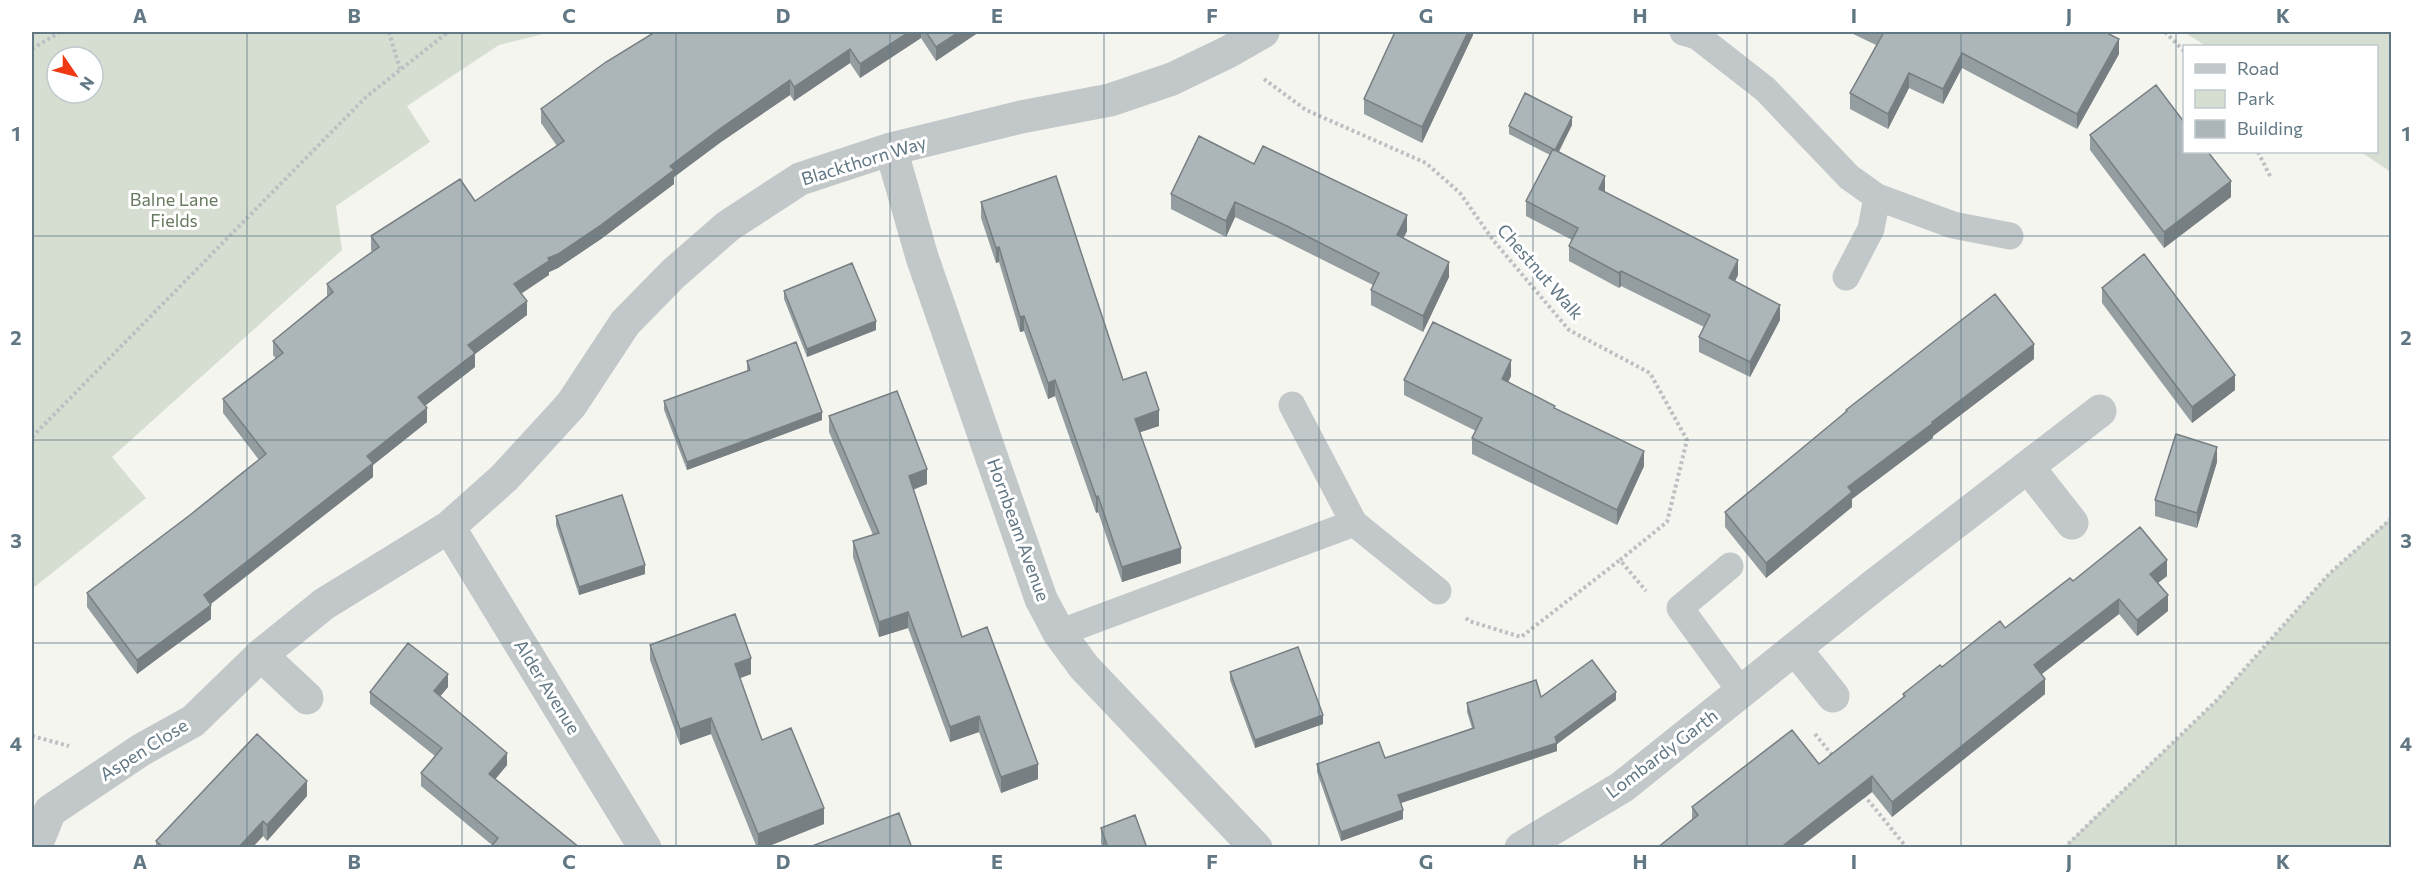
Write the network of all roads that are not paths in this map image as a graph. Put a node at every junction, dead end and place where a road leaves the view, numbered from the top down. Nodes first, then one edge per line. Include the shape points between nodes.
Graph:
1 (1263, 32) edge
2 (1683, 32) edge
3 (891, 149) junction
4 (1877, 197) junction
5 (2010, 236) dead end
6 (1846, 277) dead end
7 (1292, 405) dead end
8 (2100, 411) dead end
9 (2028, 467) junction
10 (1354, 523) junction
11 (2072, 523) dead end
12 (449, 527) junction
13 (1730, 566) dead end
14 (1438, 591) road end
15 (1059, 633) junction
16 (1796, 650) junction
17 (261, 655) junction
18 (1742, 693) junction
19 (1833, 696) dead end
20 (307, 698) dead end
21 (35, 848) edge
22 (645, 848) edge
23 (1256, 848) edge
24 (1521, 848) edge

1 - 3 street, Blackthorn Way via 1172,79 1110,100
2 - 4 lane via 1696,36 1765,88 1849,177
3 - 12 street, Blackthorn Way via 800,179 728,226 625,323 571,405 504,478
3 - 15 street, Hornbeam Avenue via 922,257 1041,599
4 - 5 lane via 1953,225
4 - 6 lane via 1870,229
7 - 10 lane
8 - 9 street, Lombardy Garth
9 - 11 street
9 - 16 street, Lombardy Garth
10 - 14 lane
10 - 15 lane
12 - 17 street, Aspen Close via 324,604
12 - 22 street, Alder Avenue
13 - 18 lane via 1680,608
15 - 23 street, Hornbeam Avenue via 1084,667
16 - 18 street, Lombardy Garth
16 - 19 street
17 - 20 street
17 - 21 street, Aspen Close via 193,721 141,750 50,812
18 - 24 street, Lombardy Garth via 1622,787

